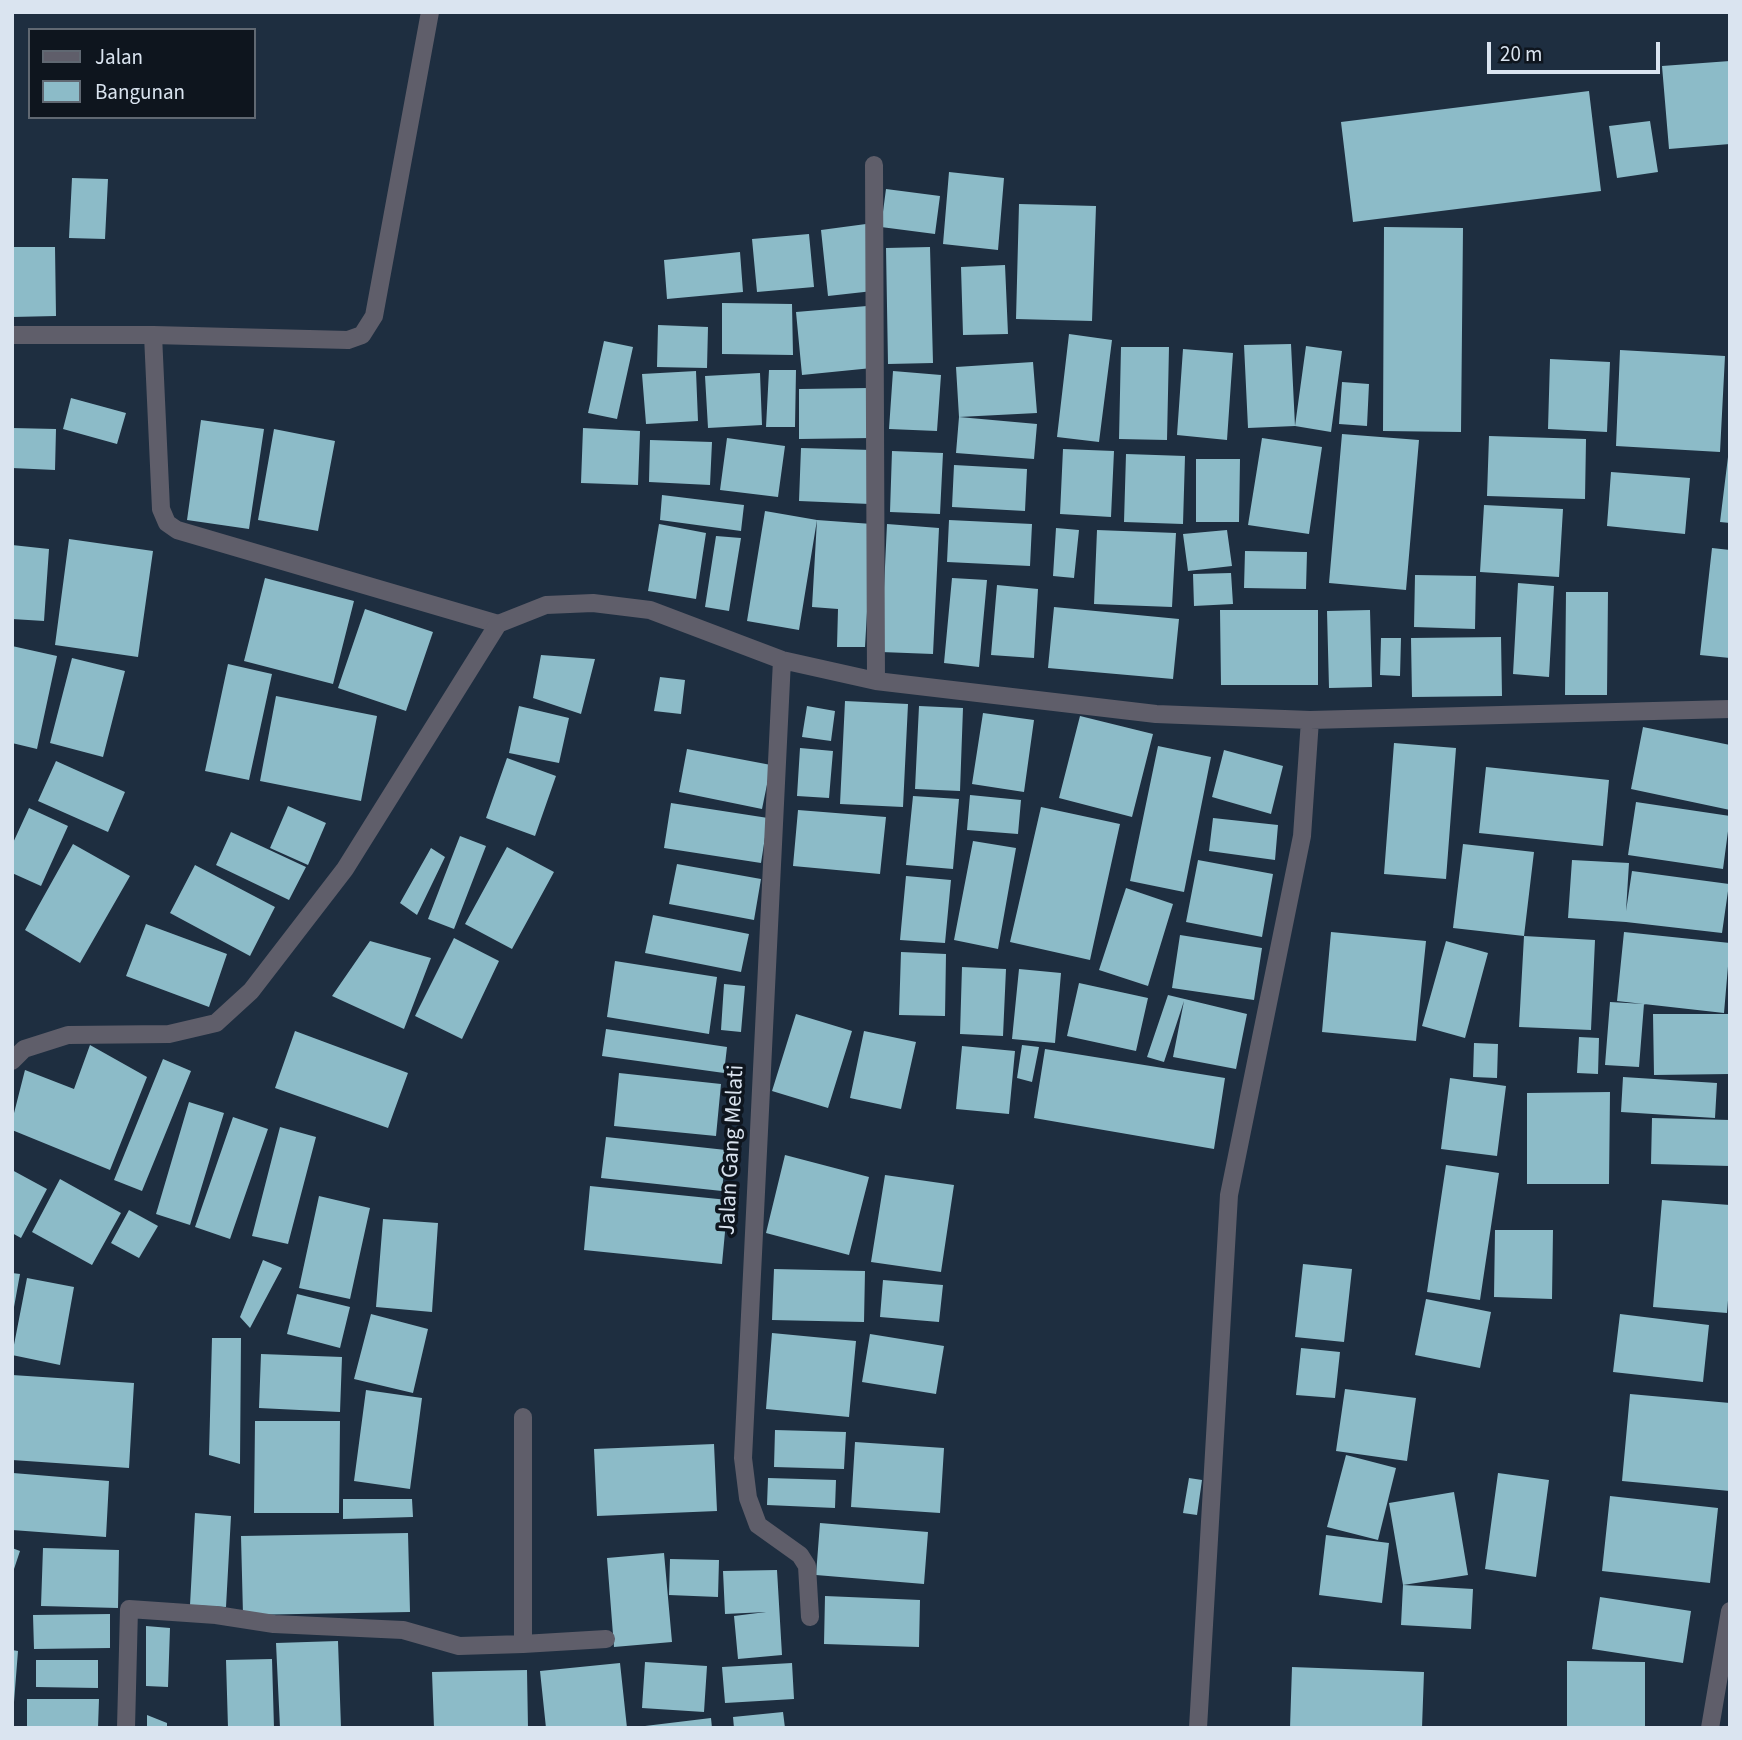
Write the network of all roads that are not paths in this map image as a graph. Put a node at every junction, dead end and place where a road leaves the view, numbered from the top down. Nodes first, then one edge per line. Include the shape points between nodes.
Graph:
1 (430, 12) edge
2 (874, 165) dead end
3 (12, 335) edge
4 (153, 335) junction
5 (498, 624) junction
6 (782, 660) junction
7 (876, 681) junction
8 (1730, 709) edge
9 (1310, 720) junction
10 (16, 1051) edge
11 (523, 1417) dead end
12 (1730, 1611) edge
13 (810, 1617) dead end
14 (606, 1639) dead end
15 (523, 1644) junction
16 (126, 1728) edge
17 (1198, 1728) edge
18 (1710, 1728) edge

1 - 4 street via 374,316 362,335 348,340
2 - 7 street
3 - 4 street
4 - 5 street via 162,509 167,523 177,530
5 - 6 street via 546,604 593,603 650,610
5 - 10 street via 345,869 251,991 216,1023 169,1034 68,1035
6 - 7 street
6 - 13 street, Jalan Gang Melati via 743,1458 748,1498 758,1525 800,1555 807,1566
7 - 9 street via 1156,715
8 - 9 street
9 - 17 street via 1303,836 1229,1195
11 - 15 street
12 - 18 street
14 - 15 street
15 - 16 street via 459,1646 403,1630 274,1624 129,1609

